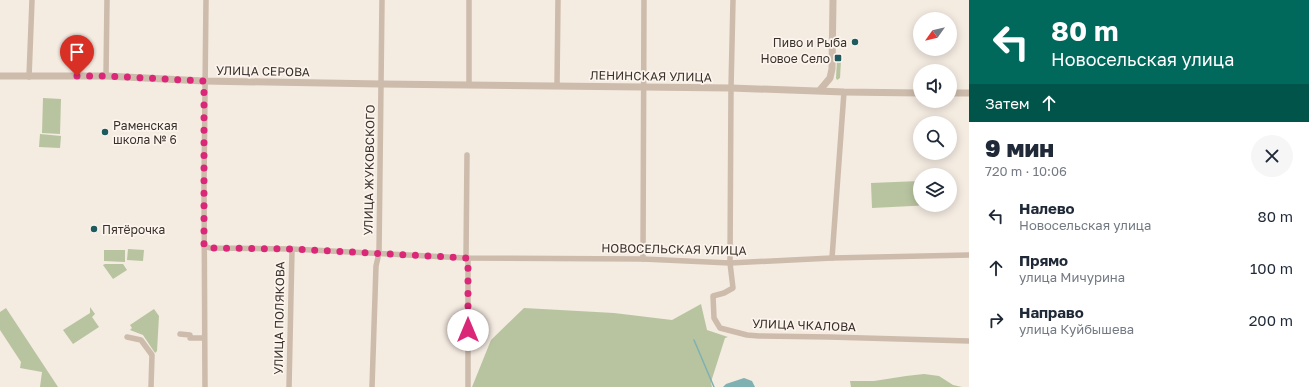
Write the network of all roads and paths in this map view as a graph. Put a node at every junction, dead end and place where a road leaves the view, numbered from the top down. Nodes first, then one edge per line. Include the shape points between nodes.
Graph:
1 (32, 0) edge
2 (107, 0) edge
3 (206, 0) edge
4 (382, 0) edge
5 (469, 0) edge
6 (558, 0) edge
7 (644, 0) edge
8 (733, 0) edge
9 (833, 0) edge
10 (0, 76) edge
11 (106, 76) junction
12 (29, 77) junction
13 (204, 81) junction
14 (381, 84) junction
15 (469, 85) junction
16 (557, 86) junction
17 (644, 87) junction
18 (731, 88) junction
19 (820, 90) junction
20 (844, 92) junction
21 (913, 93) edge
22 (957, 93) edge
23 (969, 93) edge
24 (467, 155) dead end
25 (204, 246) junction
26 (292, 249) junction
27 (379, 253) junction
28 (969, 255) edge
29 (467, 258) junction
30 (832, 258) junction
31 (643, 259) junction
32 (730, 262) junction
33 (180, 334) dead end
34 (127, 337) dead end
35 (204, 338) junction
36 (969, 341) edge
37 (151, 387) edge
38 (205, 387) edge
39 (289, 387) edge
40 (372, 387) edge
41 (468, 387) edge

1 - 12 street
2 - 11 street
3 - 13 street
4 - 14 street, УЛИЦА ЖУКОВСКОГО
5 - 15 street
6 - 16 street
7 - 17 street
8 - 18 street
9 - 19 street via 832,70 830,78
10 - 12 street, УЛИЦА СЕРОВА
11 - 12 street, УЛИЦА СЕРОВА
11 - 13 street, УЛИЦА СЕРОВА
13 - 14 street, УЛИЦА СЕРОВА
13 - 25 street
14 - 15 street, ЛЕНИНСКАЯ УЛИЦА
14 - 27 street, УЛИЦА ЖУКОВСКОГО
15 - 16 street, ЛЕНИНСКАЯ УЛИЦА
16 - 17 street, ЛЕНИНСКАЯ УЛИЦА
17 - 18 street, ЛЕНИНСКАЯ УЛИЦА
17 - 31 street
18 - 19 street, ЛЕНИНСКАЯ УЛИЦА
18 - 32 street
19 - 20 street, ЛЕНИНСКАЯ УЛИЦА
20 - 21 street, ЛЕНИНСКАЯ УЛИЦА
20 - 30 street
22 - 23 street
24 - 29 street
25 - 26 street, НОВОСЕЛЬСКАЯ УЛИЦА
25 - 35 street
26 - 27 street, НОВОСЕЛЬСКАЯ УЛИЦА
26 - 39 street, УЛИЦА ПОЛЯКОВА
27 - 29 street, НОВОСЕЛЬСКАЯ УЛИЦА
27 - 40 street, УЛИЦА ЖУКОВСКОГО via 376,266
28 - 30 street, НОВОСЕЛЬСКАЯ УЛИЦА
29 - 31 street, НОВОСЕЛЬСКАЯ УЛИЦА
29 - 41 street
30 - 32 street, НОВОСЕЛЬСКАЯ УЛИЦА
31 - 32 street, НОВОСЕЛЬСКАЯ УЛИЦА
32 - 36 street, УЛИЦА ЧКАЛОВА via 733,288 713,296 714,318 720,328 759,336
33 - 35 street via 190,335 190,338
34 - 37 street via 141,340 152,355
35 - 38 street

